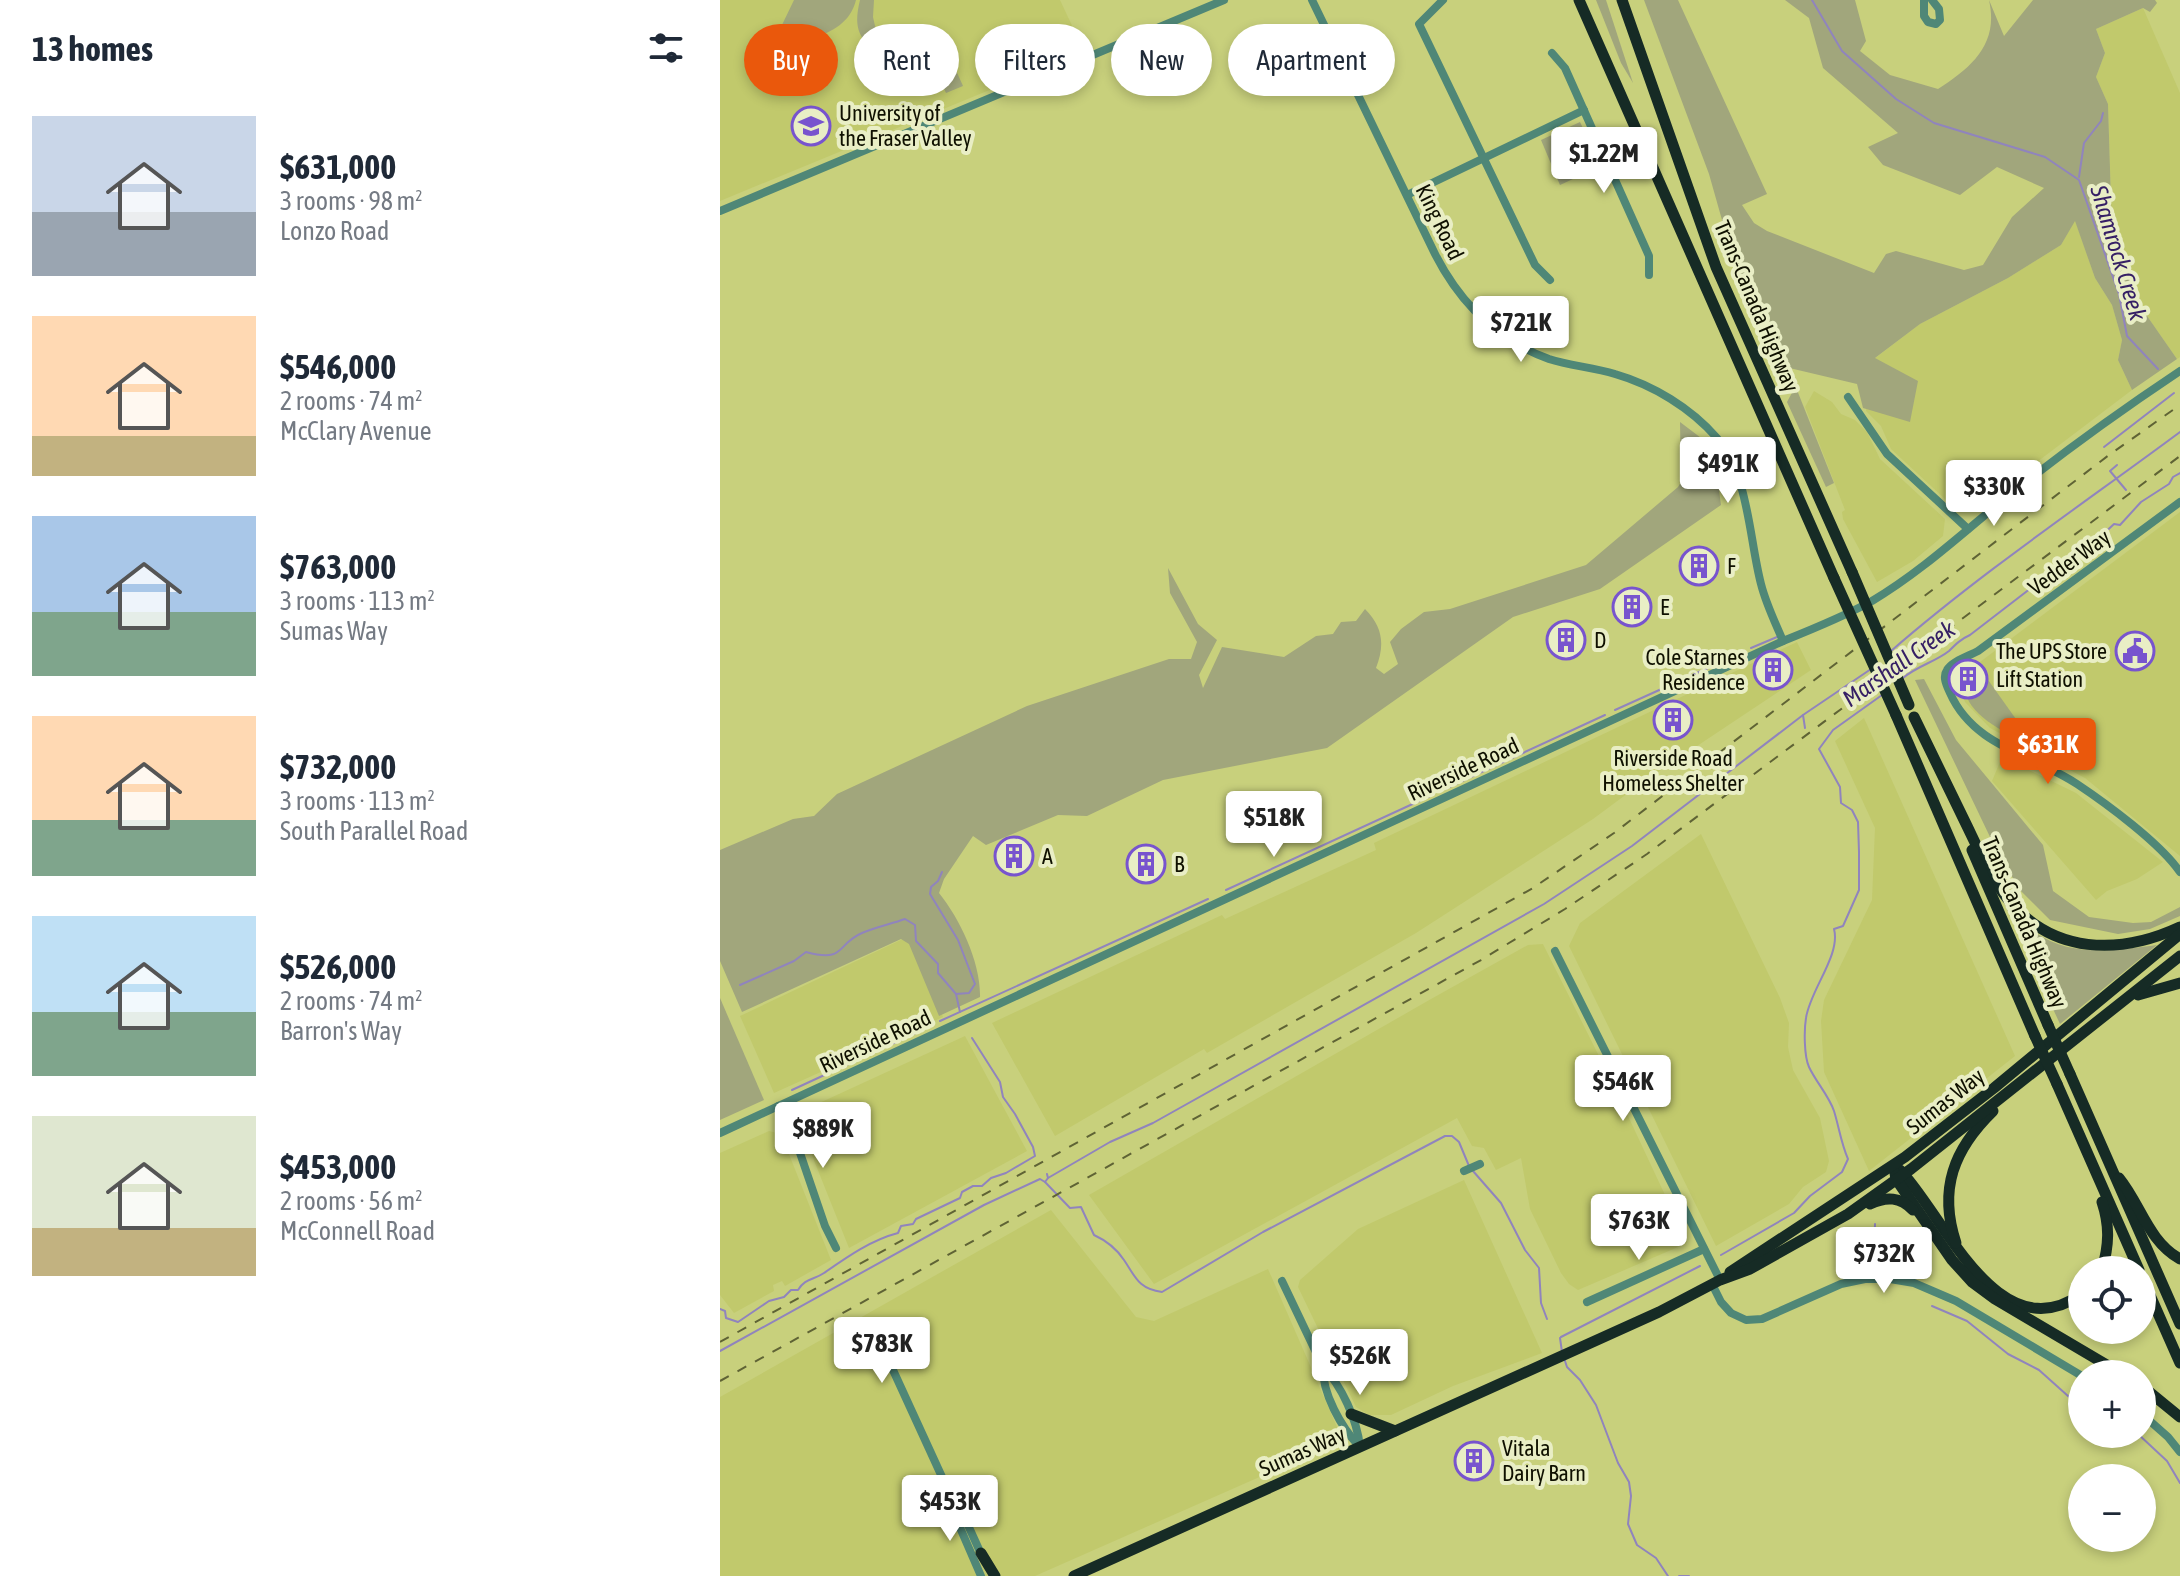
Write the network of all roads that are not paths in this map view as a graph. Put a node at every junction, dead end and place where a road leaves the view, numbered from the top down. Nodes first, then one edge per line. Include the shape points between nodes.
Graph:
1 (1224, 0) edge
2 (1312, 0) edge
3 (1443, 0) edge
4 (1579, 0) edge
5 (1622, 0) edge
6 (1924, 0) edge
7 (1932, 0) edge
8 (1552, 53) dead end
9 (1584, 110) junction
10 (1484, 158) junction
11 (1407, 195) junction
12 (720, 211) edge
13 (1649, 275) dead end
14 (1550, 280) dead end
15 (2180, 371) edge
16 (1848, 397) dead end
17 (2180, 502) edge
18 (1968, 529) junction
19 (1783, 641) junction
20 (1912, 711) junction
21 (2180, 872) edge
22 (2180, 927) edge
23 (2180, 934) edge
24 (1555, 951) dead end
25 (2180, 956) edge
26 (2180, 983) edge
27 (2116, 1007) junction
28 (2031, 1074) junction
29 (778, 1106) junction
30 (2074, 1122) junction
31 (720, 1133) edge
32 (2107, 1162) junction
33 (1480, 1164) dead end
34 (1894, 1164) junction
35 (1464, 1171) dead end
36 (1900, 1177) junction
37 (1848, 1214) junction
38 (1923, 1219) junction
39 (836, 1248) dead end
40 (1704, 1249) junction
41 (1960, 1255) junction
42 (2106, 1256) edge
43 (2133, 1256) edge
44 (2180, 1259) edge
45 (1282, 1281) dead end
46 (1716, 1282) junction
47 (1587, 1302) dead end
48 (2068, 1302) edge
49 (2156, 1309) edge
50 (871, 1322) dead end
51 (2180, 1324) edge
52 (2098, 1360) edge
53 (2180, 1363) edge
54 (1323, 1367) junction
55 (2068, 1368) edge
56 (2156, 1397) edge
57 (1351, 1414) junction
58 (2180, 1417) edge
59 (2156, 1426) edge
60 (1395, 1431) junction
61 (1360, 1447) junction
62 (2180, 1452) edge
63 (953, 1501) junction
64 (981, 1553) junction
65 (981, 1576) edge
66 (989, 1576) edge
67 (995, 1576) edge
68 (1074, 1576) edge

1 - 12 street
2 - 11 street, King Road
3 - 10 street via 1419,24
4 - 30 highway, Trans-Canada Highway, bridge
5 - 20 highway, Trans-Canada Highway, bridge via 1716,267
6 - 7 street via 1924,16 1936,24 1941,14
8 - 9 street
9 - 10 street
9 - 13 street via 1649,256
10 - 11 street
10 - 14 street via 1535,265
11 - 19 street, King Road via 1446,276 1482,320 1549,359 1653,388 1719,441 1740,487 1761,584
15 - 18 street, Riverside Road
16 - 18 street via 1887,454
17 - 21 street, Vedder Way via 1978,651 1948,667 1945,675 1968,722 1998,745 2078,785 2162,851
18 - 19 street, Riverside Road via 1874,599
19 - 29 street, Riverside Road
20 - 22 highway via 1978,847 2007,898 2028,919 2065,938 2102,947 2141,943
20 - 32 highway, Trans-Canada Highway, bridge
23 - 34 highway, Sumas Way
24 - 40 street
25 - 27 highway, Sumas Way
26 - 27 highway via 2146,991
27 - 28 highway, Sumas Way
28 - 36 highway, Sumas Way
28 - 41 highway via 1967,1140 1954,1166 1947,1194
29 - 31 street, Riverside Road
29 - 39 street
30 - 42 highway via 2109,1230
30 - 43 highway, Trans-Canada Highway
32 - 44 highway via 2154,1238
32 - 51 highway, Trans-Canada Highway
33 - 35 street
34 - 36 highway
34 - 46 highway, Sumas Way
36 - 37 highway, Sumas Way
36 - 38 highway
36 - 41 highway
37 - 38 highway via 1878,1200 1894,1199
37 - 46 highway, Sumas Way via 1750,1269
38 - 52 highway via 1973,1283
40 - 46 street
40 - 47 street
41 - 48 highway via 2000,1293 2024,1306 2049,1308
45 - 54 street
46 - 55 street via 1721,1302 1746,1320 1762,1319 1841,1284 1890,1279 1914,1283 1956,1301
46 - 60 highway, Sumas Way
49 - 53 highway
50 - 63 street
54 - 57 street
54 - 61 street via 1322,1381
56 - 58 highway
57 - 60 highway
57 - 61 street
59 - 62 street
60 - 61 highway, Sumas Way
61 - 68 highway, Sumas Way
63 - 64 street
63 - 65 street
64 - 66 street
64 - 67 highway

